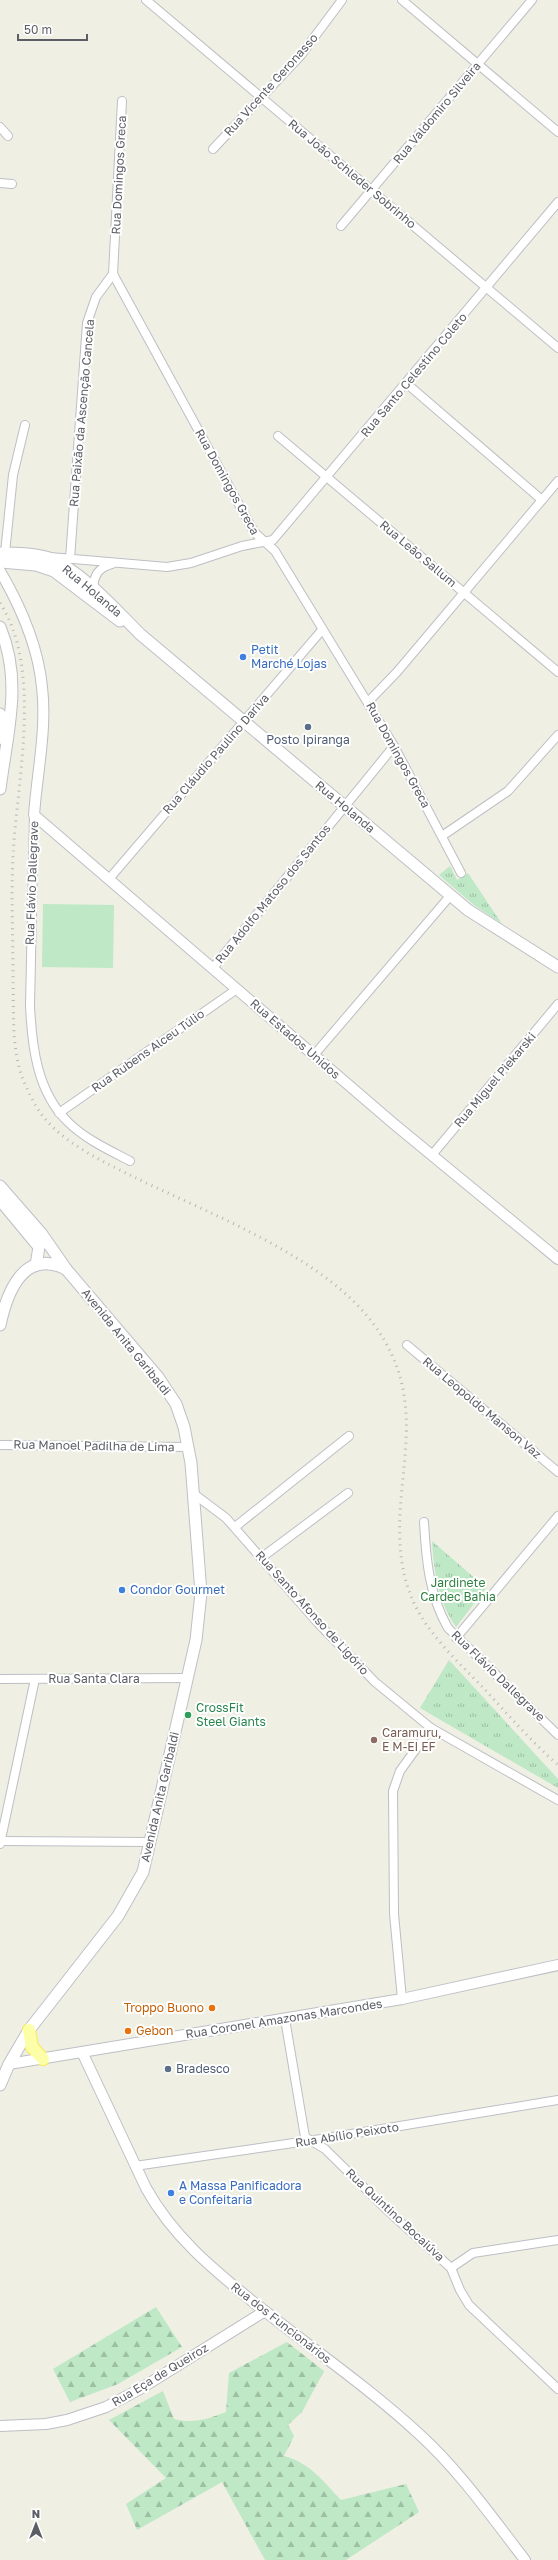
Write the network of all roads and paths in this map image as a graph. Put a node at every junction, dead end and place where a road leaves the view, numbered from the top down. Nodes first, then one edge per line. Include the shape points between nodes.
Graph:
1 (146, 0) edge
2 (342, 0) edge
3 (402, 0) edge
4 (532, 0) edge
5 (478, 64) junction
6 (261, 97) junction
7 (122, 102) dead end
8 (0, 127) edge
9 (558, 132) edge
10 (8, 136) dead end
11 (213, 149) dead end
12 (0, 183) edge
13 (12, 184) dead end
14 (372, 191) junction
15 (558, 202) edge
16 (341, 226) dead end
17 (113, 274) junction
18 (486, 288) junction
19 (558, 348) edge
20 (406, 383) junction
21 (25, 425) dead end
22 (278, 436) dead end
23 (327, 478) junction
24 (558, 481) edge
25 (542, 500) junction
26 (266, 543) junction
27 (2, 556) edge
28 (70, 559) junction
29 (37, 560) junction
30 (116, 563) junction
31 (0, 571) edge
32 (93, 589) junction
33 (464, 593) junction
34 (0, 627) edge
35 (322, 630) junction
36 (140, 634) junction
37 (558, 672) edge
38 (368, 702) junction
39 (0, 714) edge
40 (244, 722) junction
41 (558, 735) edge
42 (394, 746) junction
43 (4, 754) junction
44 (0, 789) edge
45 (344, 807) junction
46 (34, 815) junction
47 (442, 836) junction
48 (461, 873) dead end
49 (109, 879) junction
50 (450, 896) junction
51 (558, 967) edge
52 (213, 968) junction
53 (237, 989) junction
54 (558, 1004) edge
55 (314, 1055) junction
56 (59, 1113) junction
57 (432, 1155) junction
58 (130, 1162) dead end
59 (0, 1186) edge
60 (0, 1200) edge
61 (558, 1258) edge
62 (36, 1265) junction
63 (66, 1269) junction
64 (0, 1325) edge
65 (407, 1345) dead end
66 (349, 1436) dead end
67 (0, 1445) edge
68 (188, 1447) junction
69 (558, 1472) edge
70 (348, 1493) dead end
71 (194, 1494) junction
72 (558, 1516) edge
73 (424, 1522) dead end
74 (235, 1527) junction
75 (261, 1558) junction
76 (456, 1638) junction
77 (187, 1678) junction
78 (0, 1679) edge
79 (35, 1679) junction
80 (431, 1728) junction
81 (558, 1735) edge
82 (558, 1800) edge
83 (0, 1842) edge
84 (151, 1842) junction
85 (558, 1965) edge
86 (402, 2000) junction
87 (285, 2019) junction
88 (29, 2030) junction
89 (82, 2052) junction
90 (43, 2059) junction
91 (4, 2064) edge
92 (0, 2085) edge
93 (558, 2100) edge
94 (309, 2141) junction
95 (135, 2166) junction
96 (558, 2240) edge
97 (451, 2268) junction
98 (265, 2311) junction
99 (558, 2390) edge
100 (0, 2426) edge
101 (525, 2560) edge

1 - 6 street, Rua João Schleder Sobrinho
2 - 6 street, Rua Vicente Geronasso via 308,47
3 - 5 street
4 - 5 street, Rua Valdomiro Silveira
5 - 9 street
5 - 14 street, Rua Valdomiro Silveira
6 - 11 street, Rua Vicente Geronasso
6 - 14 street, Rua João Schleder Sobrinho
7 - 17 street, Rua Domingos Greca
8 - 10 street
12 - 13 street
14 - 16 street, Rua Valdomiro Silveira
14 - 18 street, Rua João Schleder Sobrinho
15 - 18 street, Rua Santo Celestino Coleto
17 - 26 street, Rua Domingos Greca via 254,532
17 - 28 street, Rua Paixão da Ascenção Cancela via 96,297 88,323
18 - 19 street, Rua João Schleder Sobrinho
18 - 20 street, Rua Santo Celestino Coleto
20 - 23 street, Rua Santo Celestino Coleto
20 - 25 street
21 - 27 street via 13,475
22 - 23 street, Rua Leão Sallum
23 - 26 street, Rua Santo Celestino Coleto via 279,535
23 - 33 street, Rua Leão Sallum
24 - 25 street
25 - 33 street
26 - 30 street via 242,546 179,566 156,567
26 - 35 street, Rua Domingos Greca via 276,551
27 - 29 main road
28 - 29 street
28 - 30 street
29 - 32 main road, Rua Holanda via 66,568
29 - 36 main road, Rua Holanda
30 - 32 street via 96,574
31 - 46 street, Rua Flávio Dallegrave via 25,618 37,656 42,688 43,711
32 - 36 main road, Rua Holanda
33 - 37 street, Rua Leão Sallum
33 - 38 street
34 - 43 main road via 13,681 12,710
35 - 38 street, Rua Domingos Greca
35 - 40 street, Rua Cláudio Paulino Dariva
36 - 40 main road, Rua Holanda
38 - 42 street, Rua Domingos Greca
39 - 43 main road
40 - 45 main road, Rua Holanda
40 - 49 street, Rua Cláudio Paulino Dariva
41 - 47 street via 508,791
42 - 45 street, Rua Adolfo Matoso dos Santos
42 - 47 street, Rua Domingos Greca
43 - 44 main road
45 - 50 main road, Rua Holanda
45 - 52 street, Rua Adolfo Matoso dos Santos
46 - 49 street, Rua Estados Unidos
46 - 56 street, Rua Flávio Dallegrave via 31,1029 42,1083
47 - 48 street, Rua Domingos Greca
49 - 52 street, Rua Estados Unidos
50 - 51 main road, Rua Holanda via 481,920
50 - 55 street
52 - 53 street, Rua Estados Unidos
53 - 55 street, Rua Estados Unidos
53 - 56 street, Rua Rubens Alceu Túlio
54 - 57 street, Rua Miguel Piekarski
55 - 57 street, Rua Estados Unidos
56 - 58 street, Rua Flávio Dallegrave via 83,1134
57 - 61 street, Rua Estados Unidos
59 - 63 main road, Avenida Anita Garibaldi via 41,1233
60 - 62 main road via 40,1247
62 - 63 main road via 52,1263
62 - 64 main road via 10,1288
63 - 68 main road, Avenida Anita Garibaldi via 168,1390 180,1416
65 - 69 street, Rua Leopoldo Manson Vaz
66 - 74 street
67 - 68 street, Rua Manoel Padilha de Lima
68 - 71 main road, Avenida Anita Garibaldi
70 - 75 street
71 - 74 street, Rua Santo Afonso de Ligório via 220,1512
71 - 77 main road, Avenida Anita Garibaldi via 201,1606
72 - 76 street
73 - 76 street, Rua Flávio Dallegrave via 430,1582 441,1615
74 - 75 street, Rua Santo Afonso de Ligório
75 - 80 street, Rua Santo Afonso de Ligório via 350,1658
76 - 81 street, Rua Flávio Dallegrave
77 - 79 street, Rua Santa Clara
77 - 84 main road, Avenida Anita Garibaldi
78 - 79 street, Rua Santa Clara
79 - 83 street
80 - 82 street, Rua Santo Afonso de Ligório
80 - 86 street via 400,1771 393,1791 394,1914
83 - 84 street
84 - 88 main road, Avenida Anita Garibaldi via 143,1872 124,1908
85 - 86 street, Rua Coronel Amazonas Marcondes
86 - 87 street, Rua Coronel Amazonas Marcondes
87 - 89 street, Rua Coronel Amazonas Marcondes
87 - 94 street via 302,2132
88 - 90 main road via 32,2047
88 - 91 main road, Avenida Anita Garibaldi
89 - 90 street, Rua Coronel Amazonas Marcondes
89 - 95 street, Rua dos Funcionários
90 - 91 street, Rua Coronel Amazonas Marcondes
91 - 92 main road, Avenida Anita Garibaldi
93 - 94 street, Rua Abílio Peixoto
94 - 95 street, Rua Abílio Peixoto
94 - 97 street, Rua Quintino Bocaiúva via 325,2149
95 - 98 street, Rua dos Funcionários via 157,2207 180,2238 211,2268
96 - 97 street via 473,2253
97 - 99 street, Rua Quintino Bocaiúva via 469,2305
98 - 100 street, Rua Eça de Queiroz via 140,2389 106,2407 46,2424
98 - 101 street, Rua dos Funcionários via 418,2433 461,2477

